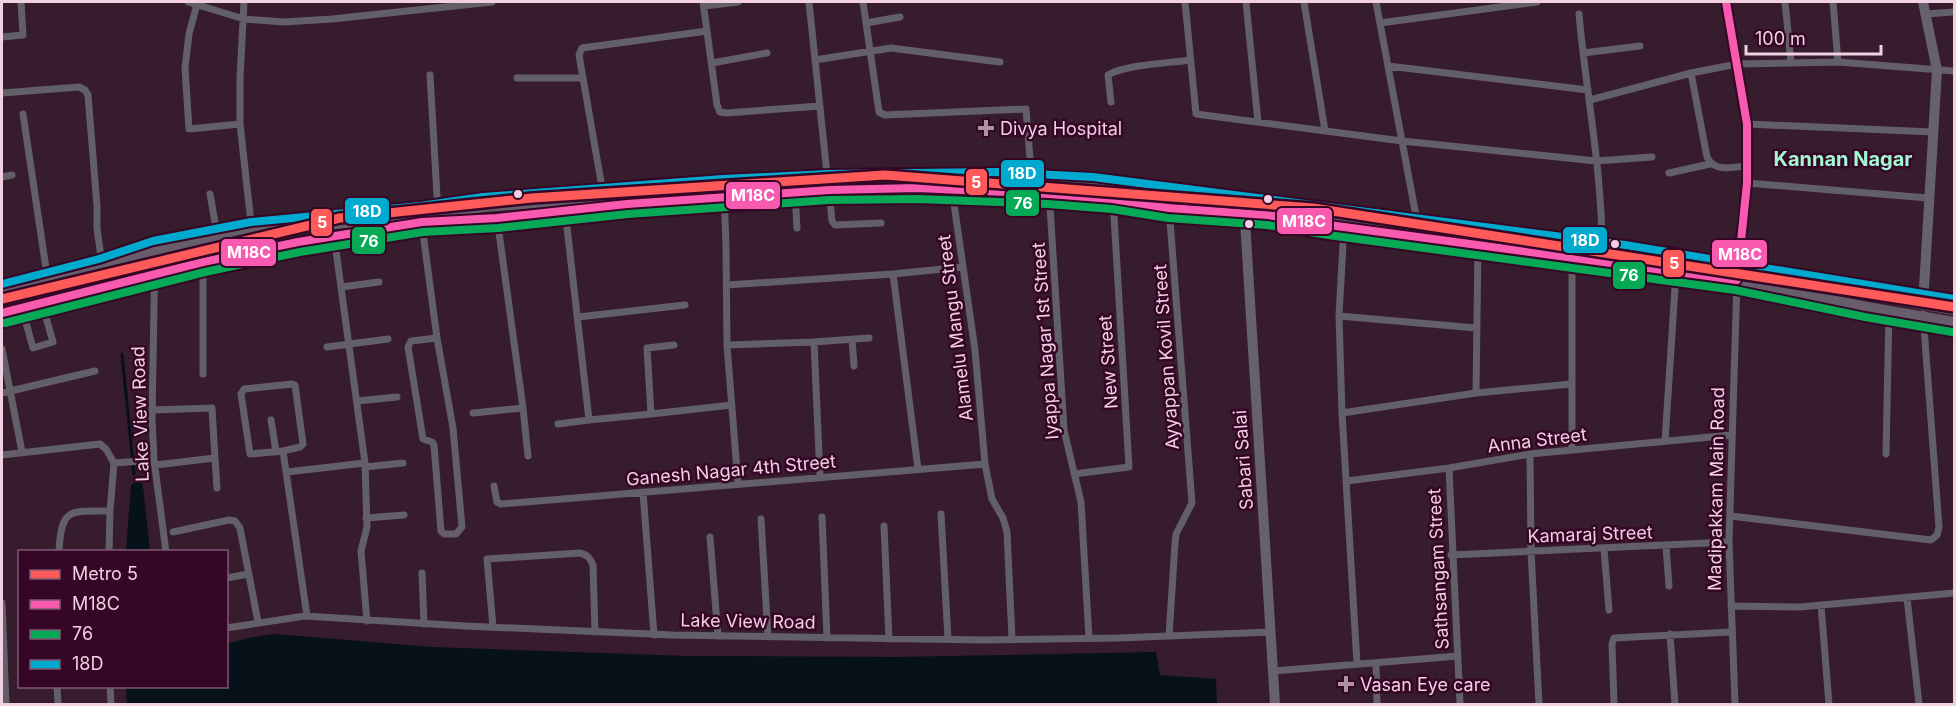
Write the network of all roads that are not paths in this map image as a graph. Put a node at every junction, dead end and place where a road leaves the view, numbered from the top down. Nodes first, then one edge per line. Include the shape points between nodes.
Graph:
1 (21, 2) edge
2 (188, 2) edge
3 (244, 2) edge
4 (492, 2) edge
5 (738, 2) edge
6 (809, 2) edge
7 (863, 2) edge
8 (1185, 2) edge
9 (1246, 2) edge
10 (1304, 2) edge
11 (1376, 2) edge
12 (1537, 2) edge
13 (1726, 2) edge
14 (1785, 2) edge
15 (1833, 2) edge
16 (1923, 2) edge
17 (197, 4) junction
18 (704, 4) edge
19 (1954, 12) edge
20 (1579, 14) dead end
21 (1925, 14) junction
22 (900, 17) dead end
23 (244, 19) junction
24 (866, 23) junction
25 (1380, 23) junction
26 (707, 31) junction
27 (2, 37) edge
28 (1640, 46) dead end
29 (870, 52) junction
30 (767, 53) dead end
31 (1583, 53) junction
32 (815, 60) junction
33 (1190, 60) junction
34 (1000, 62) dead end
35 (1791, 62) junction
36 (1838, 62) junction
37 (712, 63) junction
38 (1737, 64) junction
39 (1388, 66) junction
40 (1937, 70) junction
41 (1954, 71) edge
42 (1691, 73) junction
43 (430, 75) dead end
44 (517, 78) dead end
45 (583, 78) junction
46 (1588, 90) junction
47 (2, 93) edge
48 (1590, 100) junction
49 (1111, 102) dead end
50 (819, 106) junction
51 (23, 114) dead end
52 (1258, 122) junction
53 (240, 124) junction
54 (1747, 124) junction
55 (1325, 131) junction
56 (1933, 132) junction
57 (1402, 141) junction
58 (1652, 157) dead end
59 (1596, 161) junction
60 (1710, 164) junction
61 (1747, 166) junction
62 (1669, 173) dead end
63 (12, 175) dead end
64 (2, 177) edge
65 (1032, 183) junction
66 (1747, 183) junction
67 (829, 187) junction
68 (1049, 189) junction
69 (952, 190) junction
70 (724, 193) junction
71 (795, 193) junction
72 (210, 194) dead end
73 (1928, 198) junction
74 (604, 199) junction
75 (1113, 199) junction
76 (1169, 208) junction
77 (1244, 209) junction
78 (565, 210) junction
79 (438, 213) junction
80 (497, 218) junction
81 (421, 219) junction
82 (881, 223) dead end
83 (1344, 226) junction
84 (797, 228) dead end
85 (252, 232) junction
86 (1419, 233) junction
87 (334, 236) junction
88 (218, 239) junction
89 (1478, 245) junction
90 (154, 251) junction
91 (246, 253) junction
92 (1572, 257) junction
93 (1602, 257) junction
94 (203, 262) junction
95 (963, 267) junction
96 (102, 269) junction
97 (1676, 273) junction
98 (893, 274) junction
99 (155, 275) junction
100 (1737, 277) junction
101 (48, 282) junction
102 (379, 282) dead end
103 (727, 285) junction
104 (105, 287) junction
105 (341, 287) junction
106 (2, 294) edge
107 (42, 303) junction
108 (685, 305) dead end
109 (1923, 305) junction
110 (22, 308) junction
111 (1954, 310) edge
112 (1889, 311) junction
113 (2, 314) edge
114 (1339, 316) junction
115 (578, 317) junction
116 (1923, 317) junction
117 (1954, 322) edge
118 (1476, 328) junction
119 (436, 338) junction
120 (868, 338) dead end
121 (388, 339) dead end
122 (852, 339) junction
123 (814, 342) junction
124 (349, 344) junction
125 (674, 345) dead end
126 (726, 345) junction
127 (327, 347) dead end
128 (2, 349) edge
129 (854, 366) dead end
130 (95, 372) dead end
131 (203, 374) dead end
132 (1572, 384) junction
133 (10, 391) junction
134 (2, 393) edge
135 (1476, 393) junction
136 (397, 397) dead end
137 (357, 401) junction
138 (732, 405) junction
139 (524, 408) junction
140 (152, 410) junction
141 (473, 413) dead end
142 (1342, 413) junction
143 (651, 414) junction
144 (270, 420) dead end
145 (589, 420) junction
146 (558, 424) dead end
147 (1732, 435) junction
148 (1665, 441) junction
149 (1572, 450) junction
150 (22, 452) junction
151 (279, 452) junction
152 (1530, 454) junction
153 (1886, 454) dead end
154 (2, 455) edge
155 (528, 456) dead end
156 (215, 459) junction
157 (152, 462) junction
158 (117, 463) junction
159 (403, 463) dead end
160 (985, 464) junction
161 (365, 465) junction
162 (1449, 468) junction
163 (918, 469) junction
164 (287, 472) junction
165 (1074, 474) junction
166 (820, 477) junction
167 (1347, 481) junction
168 (738, 484) junction
169 (494, 486) dead end
170 (217, 488) dead end
171 (643, 492) junction
172 (110, 511) junction
173 (941, 514) dead end
174 (404, 515) dead end
175 (1731, 516) junction
176 (822, 517) dead end
177 (366, 518) junction
178 (761, 519) dead end
179 (884, 526) dead end
180 (173, 532) dead end
181 (710, 537) dead end
182 (1729, 542) junction
183 (1666, 546) junction
184 (1604, 549) junction
185 (59, 550) edge
186 (109, 550) edge
187 (166, 550) edge
188 (1531, 551) junction
189 (1451, 555) junction
190 (422, 573) dead end
191 (249, 574) junction
192 (228, 578) edge
193 (1669, 586) dead end
194 (1954, 593) edge
195 (1907, 598) junction
196 (2, 603) edge
197 (1821, 605) junction
198 (1731, 606) junction
199 (1609, 610) dead end
200 (307, 616) junction
201 (367, 621) junction
202 (258, 622) junction
203 (424, 624) junction
204 (493, 627) junction
205 (228, 628) edge
206 (595, 632) junction
207 (1271, 632) junction
208 (1731, 632) junction
209 (1670, 634) junction
210 (654, 635) junction
211 (718, 636) junction
212 (1169, 636) junction
213 (768, 637) junction
214 (827, 638) junction
215 (1089, 638) junction
216 (890, 639) junction
217 (948, 639) junction
218 (1012, 639) junction
219 (1458, 656) junction
220 (1376, 663) junction
221 (1357, 664) junction
222 (1274, 671) junction
223 (57, 688) edge
224 (110, 688) edge
225 (6, 705) edge
226 (58, 705) edge
227 (111, 705) edge
228 (1275, 705) edge
229 (1377, 705) edge
230 (1460, 705) edge
231 (1539, 705) edge
232 (1614, 705) edge
233 (1675, 705) edge
234 (1735, 705) edge
235 (1829, 705) edge
236 (1919, 705) edge

1 - 27 street via 23,35
2 - 17 street
3 - 23 street
4 - 23 street via 332,20
5 - 18 street
6 - 32 street
7 - 24 street
8 - 33 street
9 - 52 street
10 - 55 street
11 - 25 street
12 - 25 street
13 - 38 street
14 - 35 street
15 - 36 street
16 - 21 street
17 - 23 street
17 - 53 street via 184,68 189,129
18 - 26 street
19 - 21 street
20 - 31 street
21 - 40 street
22 - 24 street
23 - 53 street
24 - 29 street
25 - 39 street
26 - 37 street
26 - 45 street via 582,48 579,55
28 - 31 street
29 - 32 street
29 - 34 street via 891,48
29 - 65 street via 879,112 885,115 1026,109
30 - 37 street
31 - 46 street
32 - 50 street
33 - 49 street via 1107,75
33 - 52 street via 1196,114
35 - 36 street
35 - 38 street
36 - 40 street
37 - 50 street via 720,112
38 - 42 street
38 - 54 street
39 - 46 street
39 - 57 street
40 - 41 street
40 - 56 street
42 - 48 street
42 - 60 street
43 - 79 street
44 - 45 street
45 - 74 street
46 - 48 street
47 - 96 street via 79,87 86,92
48 - 59 street
50 - 67 street
51 - 101 street
52 - 55 street
53 - 85 street
54 - 56 street
54 - 61 street
55 - 57 street
56 - 73 street
57 - 59 street
57 - 86 street
58 - 59 street
59 - 93 street
60 - 61 street via 1718,168
60 - 62 street
61 - 66 street
63 - 64 street
65 - 67 main road
65 - 68 main road
66 - 73 street
66 - 100 street
67 - 69 main road
67 - 70 main road
67 - 71 main road
67 - 82 street via 835,225
68 - 69 main road
68 - 75 main road
68 - 77 main road via 1092,187
68 - 165 street, Iyappa Nagar 1st Street via 1064,430
69 - 95 street, Alamelu Mangu Street
70 - 71 main road
70 - 74 main road
70 - 78 main road
70 - 103 street
71 - 84 street
72 - 88 street
73 - 109 street
74 - 79 main road
75 - 76 main road
75 - 165 street, New Street via 1129,467
76 - 77 main road
76 - 212 street, Ayyappan Kovil Street via 1192,503 1176,534
77 - 83 main road
77 - 86 main road
77 - 207 street, Sabari Salai
78 - 80 main road
78 - 115 street
79 - 81 main road
80 - 81 main road
80 - 139 street
81 - 85 main road
81 - 87 main road
81 - 119 street
83 - 86 main road
83 - 114 street
85 - 88 main road
85 - 91 street
86 - 89 main road
86 - 93 main road
87 - 91 main road
87 - 105 street
88 - 90 main road
89 - 92 main road
89 - 118 street
90 - 96 main road
90 - 99 street, Lake View Road
91 - 94 main road
92 - 93 main road
92 - 132 street
93 - 97 main road
93 - 100 main road
94 - 99 main road
94 - 131 street
95 - 98 street
95 - 160 street, Alamelu Mangu Street
96 - 101 main road
96 - 104 street
97 - 100 main road
97 - 148 street
98 - 103 street
98 - 163 street
99 - 104 main road
99 - 140 street, Lake View Road
100 - 109 main road
100 - 112 main road
100 - 147 street, Madipakkam Main Road
101 - 106 main road
102 - 105 street
103 - 126 street
104 - 107 main road
105 - 124 street
107 - 110 main road
107 - 110 street via 53,342 33,348
108 - 115 street
109 - 111 main road
109 - 116 street
110 - 113 main road
112 - 116 main road
112 - 153 street
114 - 118 street
114 - 142 street
115 - 145 street
116 - 117 main road
116 - 175 street via 1937,535 1931,540
118 - 135 street
119 - 119 street via 411,341 408,347 423,439 434,445 441,531 456,534 462,527 453,428
120 - 122 street
121 - 124 street
122 - 123 street
122 - 129 street
123 - 126 street
123 - 166 street
124 - 127 street
124 - 137 street
125 - 143 street via 647,348
126 - 138 street
128 - 133 street
130 - 133 street
132 - 135 street
132 - 149 street
133 - 134 street
133 - 150 street
135 - 142 street
136 - 137 street
137 - 161 street
138 - 143 street
138 - 168 street
139 - 141 street
139 - 155 street
140 - 156 street via 212,408
140 - 157 street, Lake View Road
142 - 167 street
143 - 145 street
144 - 151 street
145 - 146 street
147 - 148 street, Anna Street
147 - 175 street, Madipakkam Main Road
148 - 149 street, Anna Street
149 - 152 street, Anna Street
150 - 154 street
150 - 158 street via 100,444
151 - 151 street via 303,444 296,385 244,389 241,394 250,454
151 - 164 street
152 - 162 street, Anna Street
152 - 188 street
156 - 157 street
156 - 170 street
157 - 158 street
157 - 187 street, Lake View Road
158 - 172 street
159 - 161 street
160 - 163 street, Ganesh Nagar 4th Street
160 - 218 street, Alamelu Mangu Street via 992,499 1007,532
161 - 164 street
161 - 177 street
162 - 167 street, Anna Street
162 - 189 street, Sathsangam Street
163 - 166 street, Ganesh Nagar 4th Street
164 - 200 street
165 - 215 street, Iyappa Nagar 1st Street via 1081,502
166 - 168 street, Ganesh Nagar 4th Street
167 - 221 street
168 - 171 street, Ganesh Nagar 4th Street
169 - 171 street, Ganesh Nagar 4th Street via 497,502 501,504
171 - 210 street
172 - 185 street via 75,512 68,516 61,527
172 - 186 street
173 - 217 street
174 - 177 street
175 - 182 street, Madipakkam Main Road
176 - 214 street
177 - 201 street via 362,551
178 - 213 street
179 - 216 street
180 - 191 street via 235,520
181 - 211 street
182 - 183 street, Kamaraj Street
182 - 198 street, Madipakkam Main Road
183 - 184 street, Kamaraj Street
183 - 193 street
184 - 188 street, Kamaraj Street
184 - 199 street
188 - 189 street, Kamaraj Street
188 - 231 street
189 - 219 street, Sathsangam Street
190 - 203 street
191 - 192 street
191 - 202 street
194 - 195 street
195 - 197 street
195 - 236 street
196 - 225 street
197 - 198 street
197 - 235 street
198 - 208 street, Madipakkam Main Road
200 - 201 street, Lake View Road
200 - 202 street, Lake View Road
201 - 203 street, Lake View Road
202 - 205 street, Lake View Road
203 - 204 street, Lake View Road
204 - 206 street, Lake View Road
204 - 206 street via 487,559 580,553 586,554 593,565
206 - 210 street, Lake View Road
207 - 212 street, Lake View Road
207 - 222 street, Sabari Salai
208 - 209 street
208 - 234 street, Madipakkam Main Road
209 - 232 street via 1612,640
209 - 233 street
210 - 211 street, Lake View Road
211 - 213 street, Lake View Road
212 - 215 street, Lake View Road
213 - 214 street, Lake View Road
214 - 216 street, Lake View Road
215 - 218 street, Lake View Road
216 - 217 street, Lake View Road
217 - 218 street, Lake View Road
219 - 220 street
219 - 230 street, Sathsangam Street
220 - 221 street
220 - 229 street
221 - 222 street
222 - 228 street, Sabari Salai
223 - 226 street
224 - 227 street

